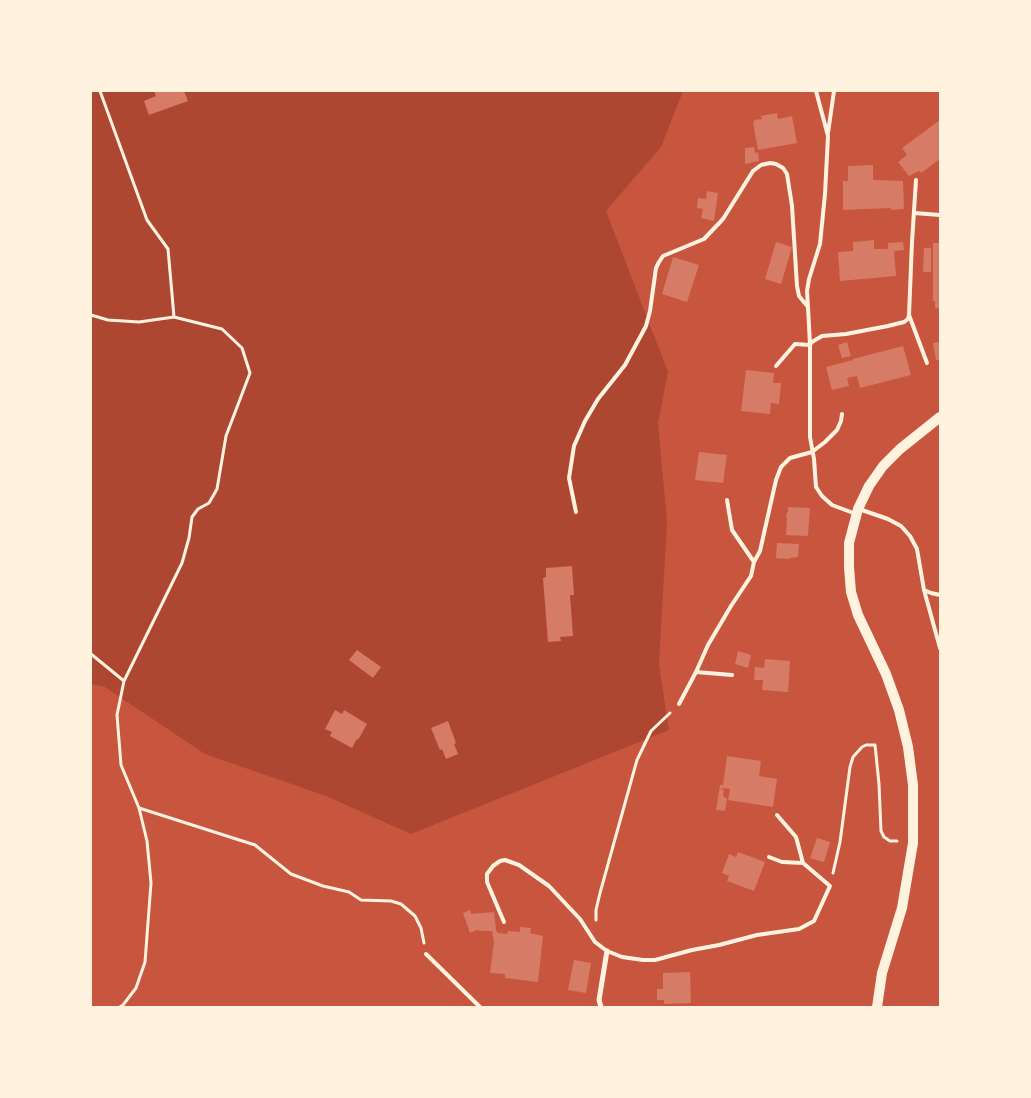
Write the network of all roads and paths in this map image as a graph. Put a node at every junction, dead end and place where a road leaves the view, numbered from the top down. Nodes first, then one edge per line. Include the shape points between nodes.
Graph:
1 (100, 91) edge
2 (816, 91) edge
3 (834, 91) edge
4 (828, 136) junction
5 (916, 180) dead end
6 (914, 213) junction
7 (940, 215) edge
8 (808, 307) junction
9 (91, 315) edge
10 (910, 316) junction
11 (174, 317) junction
12 (810, 345) junction
13 (927, 363) dead end
14 (776, 366) dead end
15 (842, 414) dead end
16 (940, 417) edge
17 (812, 452) junction
18 (727, 500) dead end
19 (576, 512) dead end
20 (857, 512) junction
21 (754, 562) junction
22 (924, 590) junction
23 (940, 595) edge
24 (940, 648) edge
25 (91, 654) edge
26 (696, 672) junction
27 (732, 675) dead end
28 (124, 681) junction
29 (679, 704) joint
30 (139, 808) junction
31 (777, 815) dead end
32 (914, 843) junction
33 (769, 857) dead end
34 (804, 863) junction
35 (830, 886) junction
36 (504, 922) dead end
37 (595, 942) junction
38 (607, 951) junction
39 (426, 954) joint
40 (120, 1007) edge
41 (480, 1007) edge
42 (601, 1007) edge
43 (877, 1007) edge

1 - 11 path via 147,220 168,248
2 - 4 lane
3 - 4 lane
4 - 8 lane via 826,194 820,244 809,279
5 - 6 lane
6 - 7 lane
6 - 10 lane
8 - 12 lane
8 - 19 lane via 798,296 787,174 783,168 770,162 753,171 723,219 704,239 663,256 659,262 646,326 625,365 598,398 574,446 569,478
9 - 11 path via 139,322
10 - 12 lane via 904,322 888,326 822,336
10 - 13 lane
11 - 28 path via 222,329 242,348 250,373 226,436 217,489 209,502 192,516 182,563
12 - 14 lane via 794,344
12 - 17 lane
15 - 17 lane via 837,430
16 - 20 main road via 900,448 883,466
17 - 20 lane via 816,488 822,496 832,505
17 - 21 lane via 790,458 780,466 760,552
18 - 21 lane via 732,530
20 - 22 lane via 888,519 910,536 917,549
20 - 32 main road via 848,567 852,592 858,615 886,674 908,747 913,785
21 - 26 lane via 750,576 708,645
22 - 23 lane
22 - 24 lane
25 - 28 path
26 - 27 lane
26 - 29 lane
28 - 30 path via 117,715 121,765
29 - 37 path via 651,731 637,760 596,910
30 - 39 path via 255,845 290,874 349,892 361,900 401,904 415,916 422,928
30 - 40 path via 147,841 151,883 145,962 136,988
31 - 34 lane via 796,837
32 - 35 path via 884,838 874,745 862,747 853,757 850,767 840,842
32 - 43 main road via 902,908 882,973
33 - 34 lane via 782,862
34 - 35 lane
35 - 38 lane via 814,920 799,929 757,934 655,960 622,957
36 - 37 lane via 487,882 487,874 493,866 505,860 519,865 549,886 580,919
37 - 38 lane
38 - 42 street via 599,1000
39 - 41 lane

